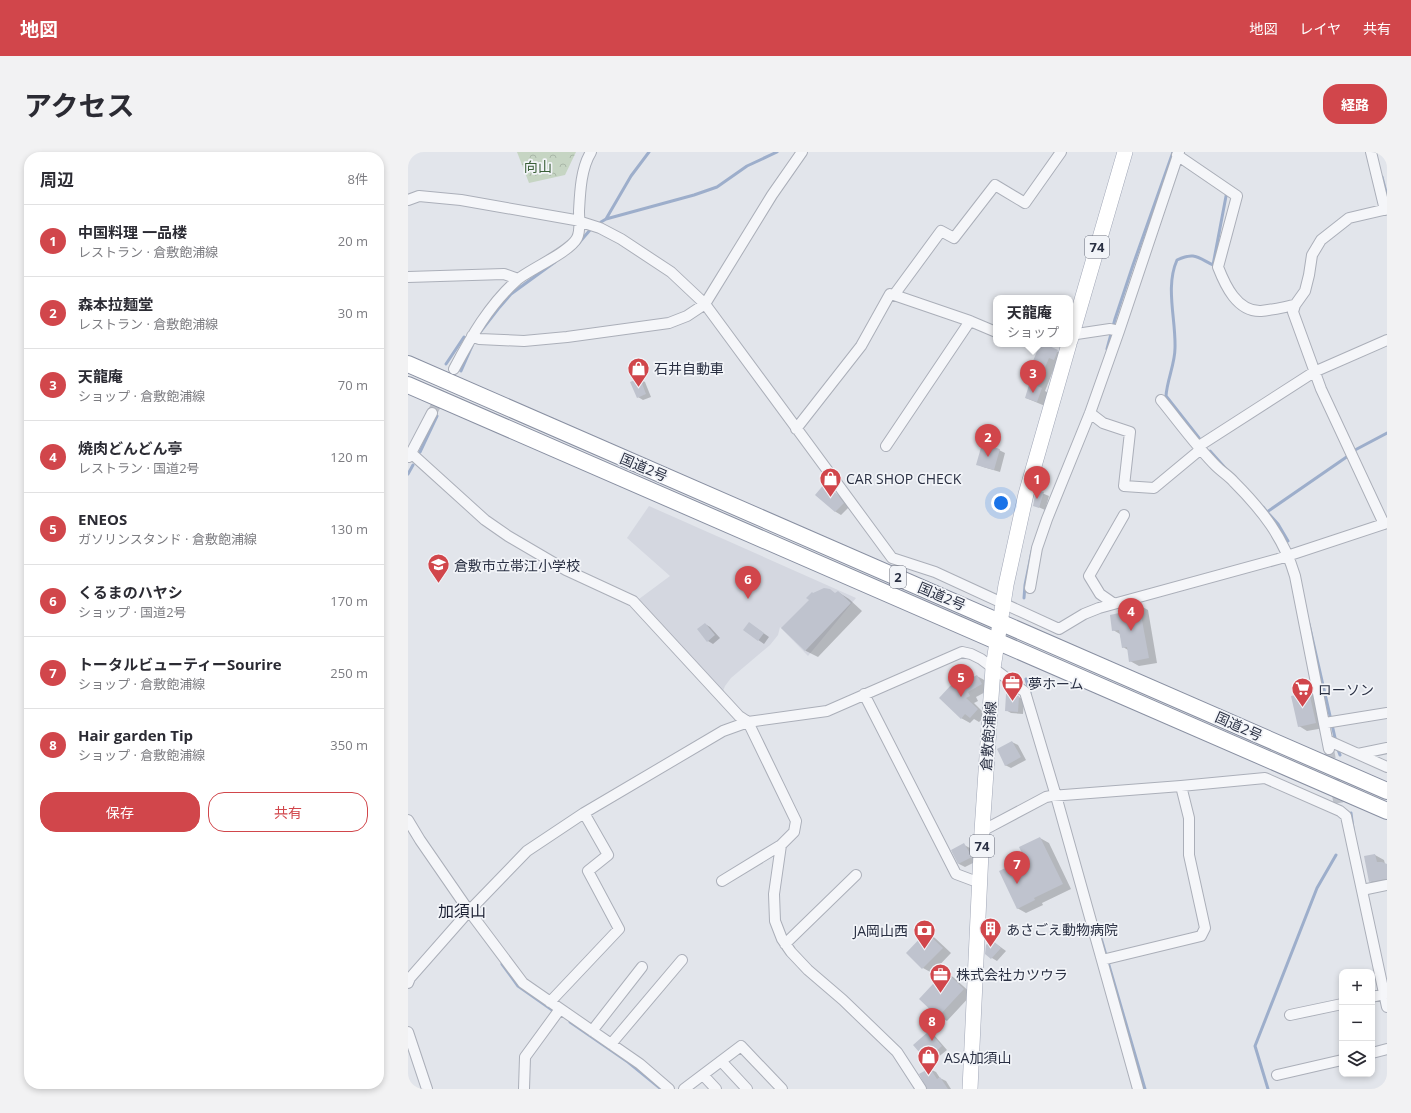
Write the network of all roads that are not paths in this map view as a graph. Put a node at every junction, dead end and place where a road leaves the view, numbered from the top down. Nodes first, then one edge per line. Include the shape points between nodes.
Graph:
1 (591, 152) edge
2 (802, 152) edge
3 (1061, 152) edge
4 (1125, 152) edge
5 (1371, 152) edge
6 (1178, 154) edge
7 (408, 200) edge
8 (1386, 209) edge
9 (580, 222) junction
10 (408, 277) edge
11 (518, 279) junction
12 (894, 295) junction
13 (705, 304) junction
14 (1295, 305) junction
15 (970, 321) junction
16 (1073, 329) edge
17 (1115, 330) junction
18 (993, 331) edge
19 (472, 336) junction
20 (1073, 338) edge
21 (1387, 340) edge
22 (1068, 347) edge
23 (408, 364) edge
24 (454, 369) tunnel mouth
25 (1314, 372) junction
26 (408, 385) edge
27 (1162, 400) dead end
28 (432, 413) tunnel mouth
29 (1090, 413) junction
30 (796, 429) junction
31 (886, 446) dead end
32 (1200, 448) junction
33 (410, 455) edge
34 (1124, 515) dead end
35 (1385, 524) edge
36 (1288, 556) junction
37 (1030, 588) dead end
38 (1003, 603) junction
39 (1113, 604) junction
40 (1000, 622) junction
41 (997, 641) junction
42 (993, 668) junction
43 (864, 694) junction
44 (1387, 713) edge
45 (748, 722) junction
46 (1329, 723) junction
47 (1387, 748) edge
48 (1358, 754) junction
49 (1387, 767) edge
50 (1181, 786) junction
51 (1387, 791) edge
52 (1059, 796) junction
53 (1387, 811) edge
54 (584, 813) junction
55 (408, 820) edge
56 (982, 830) junction
57 (781, 845) junction
58 (856, 875) dead end
59 (722, 881) dead end
60 (980, 883) junction
61 (1387, 885) edge
62 (1362, 890) junction
63 (469, 911) junction
64 (785, 944) junction
65 (1106, 959) junction
66 (682, 960) dead end
67 (642, 967) dead end
68 (408, 983) edge
69 (1384, 994) junction
70 (1375, 996) edge
71 (550, 1002) junction
72 (1339, 1005) edge
73 (1387, 1006) edge
74 (560, 1009) junction
75 (1290, 1016) dead end
76 (592, 1031) junction
77 (408, 1032) edge
78 (611, 1044) junction
79 (1387, 1049) edge
80 (1375, 1052) edge
81 (721, 1061) junction
82 (1339, 1061) edge
83 (703, 1075) junction
84 (1277, 1075) dead end
85 (1135, 1088) edge
86 (427, 1089) edge
87 (524, 1089) edge
88 (669, 1089) edge
89 (684, 1089) edge
90 (716, 1089) edge
91 (747, 1089) edge
92 (782, 1089) edge
93 (921, 1089) edge
94 (970, 1089) edge

1 - 9 street via 584,170
2 - 13 street via 772,195
3 - 12 street via 1025,203 995,185 954,238 941,231
4 - 16 main road, 倉敷飽浦線 / 74
5 - 8 street
6 - 14 street via 1237,196 1218,267 1236,301 1252,310 1260,311
6 - 17 street
7 - 9 street via 419,196 462,200
8 - 14 street via 1349,218 1321,240 1312,255 1305,291
9 - 11 street via 577,238 573,243
9 - 13 street via 600,228 671,272
10 - 11 street via 504,274
11 - 19 street via 499,298
12 - 15 street
12 - 30 street via 890,294 861,346
13 - 19 street via 687,316 669,322 567,337 524,341 479,339
13 - 30 street
14 - 25 street via 1293,312
15 - 18 street
15 - 31 street
17 - 20 street
17 - 29 street
19 - 24 street
21 - 25 street
22 - 38 main road, 倉敷飽浦線 / 74 via 1026,494
23 - 40 highway, 国道2号 / 2
25 - 32 street
25 - 35 street
26 - 41 highway, 国道2号 / 2
27 - 32 street
28 - 33 street
29 - 32 street via 1103,423 1130,432 1124,486 1154,488
29 - 37 street via 1037,548
30 - 38 street via 892,558 935,572
32 - 36 street via 1272,524
33 - 45 street via 485,520 508,536 566,570 633,601 739,716
34 - 39 street via 1089,576 1100,594
35 - 36 street
36 - 39 street
36 - 46 street via 1295,576
38 - 39 street via 1059,629 1084,614
38 - 40 main road, 倉敷飽浦線 / 74
40 - 41 main road, 倉敷飽浦線 / 74
40 - 51 highway, 国道2号 / 2
41 - 42 main road, 倉敷飽浦線 / 74
41 - 53 highway, 国道2号 / 2
42 - 43 street via 981,659 962,652
42 - 52 street via 1025,692
42 - 56 main road, 倉敷飽浦線 / 74
43 - 45 street via 827,711
43 - 60 street via 956,874
44 - 46 street
45 - 54 street via 723,731
45 - 57 street via 796,821 794,832
46 - 48 street via 1333,745
47 - 48 street
48 - 49 street
50 - 52 street
50 - 62 street via 1265,778 1340,808 1346,816
50 - 65 street via 1189,818 1189,855 1205,928 1202,936
52 - 56 street via 1046,797
52 - 65 street
54 - 63 street via 527,851
54 - 71 street via 608,855 588,871 619,929
55 - 63 street
56 - 60 main road, 倉敷飽浦線 / 74
57 - 59 street
57 - 64 street via 774,894 775,921
58 - 64 street
60 - 94 main road, 倉敷飽浦線 / 74
61 - 62 street
62 - 69 street
63 - 68 street
63 - 71 street via 524,983
64 - 93 street via 808,970 897,1052
65 - 85 street
66 - 78 street
67 - 76 street
69 - 70 street
69 - 73 street
71 - 74 street
72 - 75 street
74 - 76 street
74 - 87 street via 525,1057
76 - 78 street
77 - 86 street
78 - 88 street
79 - 80 street
81 - 83 street
81 - 91 street
81 - 92 street via 741,1046
82 - 84 street
83 - 89 street
83 - 90 street

